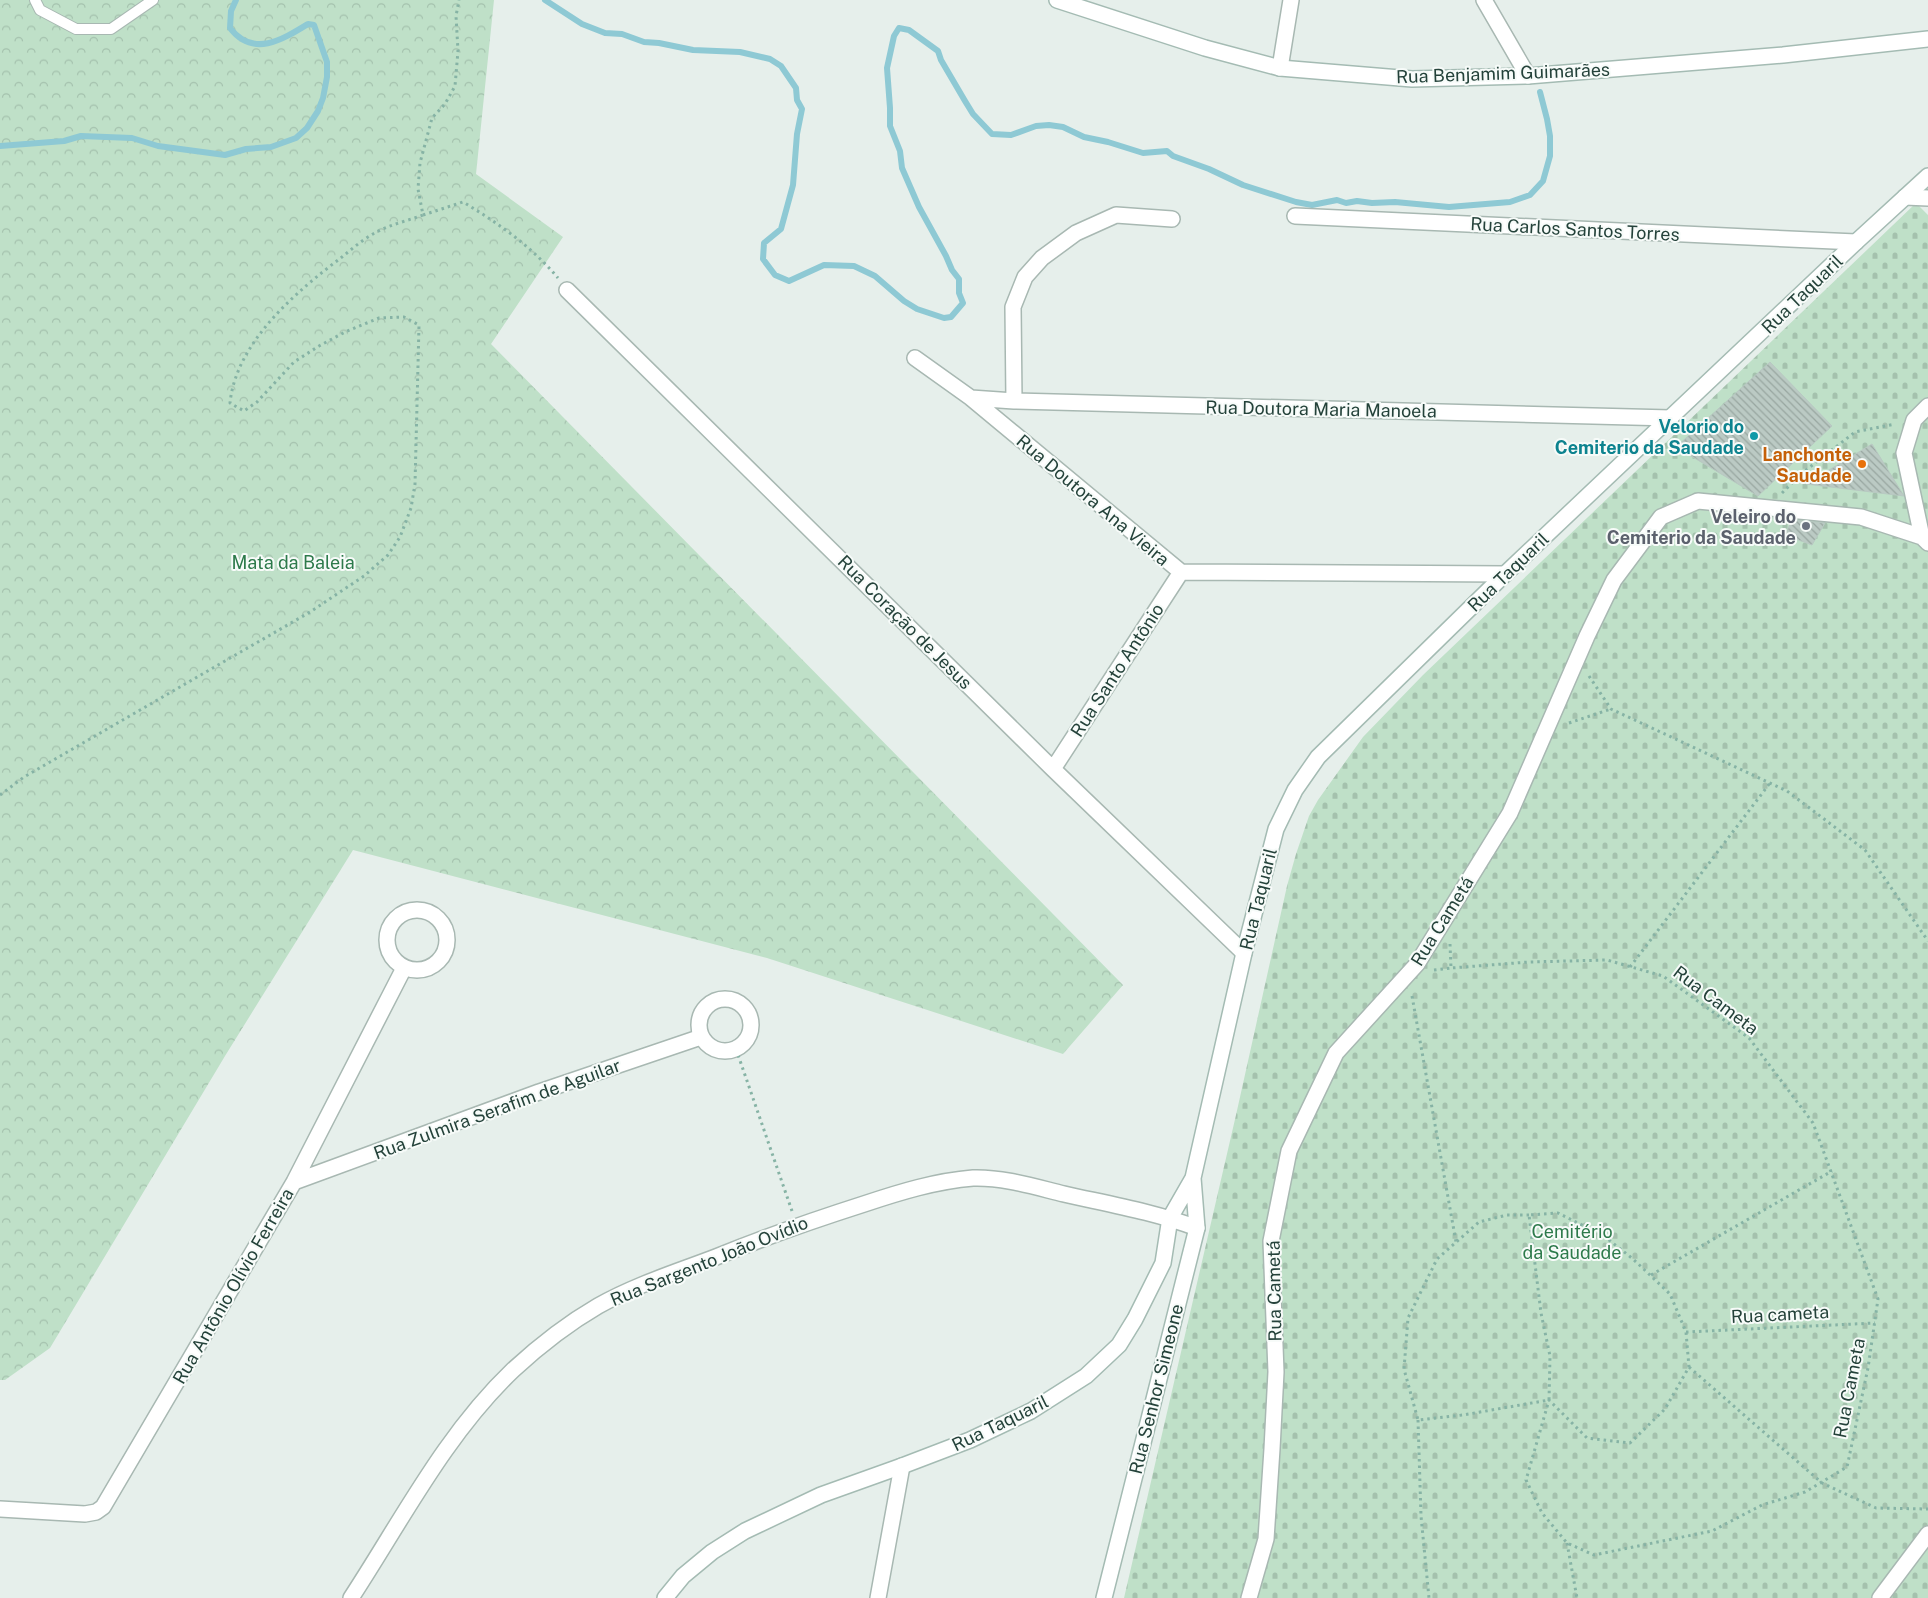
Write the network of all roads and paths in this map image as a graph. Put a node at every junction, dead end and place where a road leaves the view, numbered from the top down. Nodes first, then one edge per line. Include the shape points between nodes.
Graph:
1 (35, 0) edge
2 (153, 0) edge
3 (459, 0) edge
4 (1057, 0) edge
5 (1291, 0) edge
6 (1484, 0) edge
7 (1928, 38) edge
8 (1280, 68) junction
9 (1528, 76) junction
10 (1928, 176) edge
11 (1905, 197) junction
12 (1928, 198) edge
13 (422, 215) junction
14 (1295, 216) dead end
15 (1172, 219) dead end
16 (1856, 242) junction
17 (568, 290) joint
18 (915, 358) dead end
19 (970, 398) junction
20 (1014, 401) junction
21 (1928, 406) edge
22 (1671, 418) junction
23 (1914, 420) junction
24 (1767, 508) junction
25 (1925, 540) edge
26 (1180, 572) junction
27 (1505, 574) junction
28 (1577, 659) junction
29 (1611, 709) junction
30 (1547, 730) junction
31 (1053, 768) junction
32 (1770, 783) junction
33 (0, 795) edge
34 (1450, 940) dead end
35 (1928, 941) edge
36 (1244, 952) junction
37 (1630, 967) junction
38 (404, 968) junction
39 (1451, 968) junction
40 (1408, 974) junction
41 (701, 1037) junction
42 (736, 1049) junction
43 (1832, 1172) junction
44 (1193, 1178) junction
45 (294, 1182) junction
46 (1529, 1215) junction
47 (1170, 1218) junction
48 (796, 1225) junction
49 (1197, 1228) junction
50 (1456, 1242) junction
51 (1650, 1276) junction
52 (1875, 1323) junction
53 (1686, 1332) junction
54 (1689, 1367) junction
55 (1549, 1400) junction
56 (1418, 1420) junction
57 (902, 1466) junction
58 (1822, 1482) junction
59 (0, 1509) edge
60 (1928, 1509) edge
61 (1928, 1534) edge
62 (1567, 1543) junction
63 (351, 1598) edge
64 (664, 1598) edge
65 (878, 1598) edge
66 (1104, 1598) edge
67 (1249, 1598) edge
68 (1429, 1598) edge
69 (1577, 1598) edge
70 (1880, 1598) edge

1 - 2 lane via 40,10 76,29 110,29
3 - 13 path via 455,86 432,118 420,163 418,189
4 - 8 street, Rua Benjamim Guimarães via 1205,48
5 - 8 street
6 - 9 street
7 - 9 street, Rua Benjamim Guimarães via 1783,55
8 - 9 street, Rua Benjamim Guimarães via 1412,79
10 - 11 street, Rua Taquaril
11 - 12 street
11 - 16 street, Rua Taquaril
13 - 17 path via 463,202 494,220 523,243
13 - 33 path via 373,234 285,305 251,346 230,396 230,403 244,411 257,402 294,362 345,332 379,318 404,317 419,325 415,484 411,508 400,537 388,555 364,576 310,612 24,777
14 - 16 street, Rua Carlos Santos Torres
15 - 20 street via 1116,215 1076,233 1042,258 1025,277 1013,307
16 - 22 street, Rua Taquaril
17 - 31 street, Rua Coração de Jesus
18 - 19 street, Rua Doutora Ana Vieira
19 - 20 street, Rua Doutora Maria Manoela
19 - 26 street, Rua Doutora Ana Vieira
20 - 22 street, Rua Doutora Maria Manoela
21 - 23 street, Rua Cametá
22 - 27 street, Rua Taquaril
23 - 24 path via 1855,432 1801,474
23 - 25 street, Rua Cametá via 1904,453
24 - 25 street, Rua Cametá via 1861,517
24 - 28 street, Rua Cametá via 1698,501 1661,516 1614,580
26 - 27 street, Rua Doutora Ana Vieira
26 - 31 street, Rua Santo Antônio
27 - 36 street, Rua Taquaril via 1318,757 1295,790 1276,829
28 - 29 path
28 - 30 street, Rua Cametá
29 - 30 path
29 - 32 path
30 - 40 street, Rua Cametá via 1510,813
31 - 36 street, Rua Coração de Jesus
32 - 35 path via 1787,791 1865,850
32 - 37 path
34 - 39 path
36 - 44 street, Rua Taquaril
37 - 39 path, Rua Cameta via 1607,960
37 - 43 path, Rua Cameta via 1663,976 1749,1038 1813,1123
38 - 38 street via 420,970 430,967 439,961 448,945 444,925 431,912 421,909 407,911 398,916 388,932 390,953
38 - 45 street, Rua Antônio Olívio Ferreira
39 - 40 path, Rua Cameta
40 - 50 path
40 - 67 street, Rua Cametá via 1336,1053 1289,1151 1271,1241 1276,1372 1266,1539
41 - 42 street via 716,1050
41 - 42 street via 698,1028 704,1008 711,1002 727,998 736,1000 748,1013 751,1027 748,1036
41 - 45 street, Rua Zulmira Serafim de Aguilar via 539,1092
42 - 48 path
43 - 51 path
43 - 52 path, Rua Cameta via 1878,1299
44 - 47 street, Rua Taquaril
44 - 49 street, Rua Senhor Simeone
45 - 59 street, Rua Antônio Olívio Ferreira via 103,1507 85,1514
46 - 50 path via 1507,1214 1479,1222
46 - 51 path via 1558,1213 1604,1236
46 - 55 path, Rua Cameta via 1541,1313 1550,1356
47 - 48 street, Rua Sargento João Ovídio via 1006,1181 976,1178 912,1189
47 - 49 street, Rua Sargento João Ovídio
47 - 57 street, Rua Taquaril via 1163,1263 1135,1319 1119,1345 1086,1376 1032,1411 970,1440
48 - 63 street, Rua Sargento João Ovídio via 601,1304 548,1339 512,1371 472,1414 438,1460
49 - 66 street, Rua Senhor Simeone
50 - 56 path via 1437,1259 1408,1318 1404,1369
51 - 53 path via 1670,1294
52 - 53 path, Rua cameta
52 - 58 path, Rua Cameta via 1847,1467
53 - 54 path
54 - 55 path via 1665,1409 1630,1443 1588,1438
54 - 58 path
55 - 56 path
55 - 62 path, Rua Cameta via 1526,1480 1542,1513
56 - 68 path via 1421,1516
57 - 64 street, Rua Taquaril via 821,1495 745,1530 712,1552
57 - 65 street
58 - 60 path via 1876,1508
58 - 62 path, Rua Cameta via 1805,1492 1762,1505 1712,1531 1594,1555
61 - 70 street
62 - 69 path, Rua Cameta

